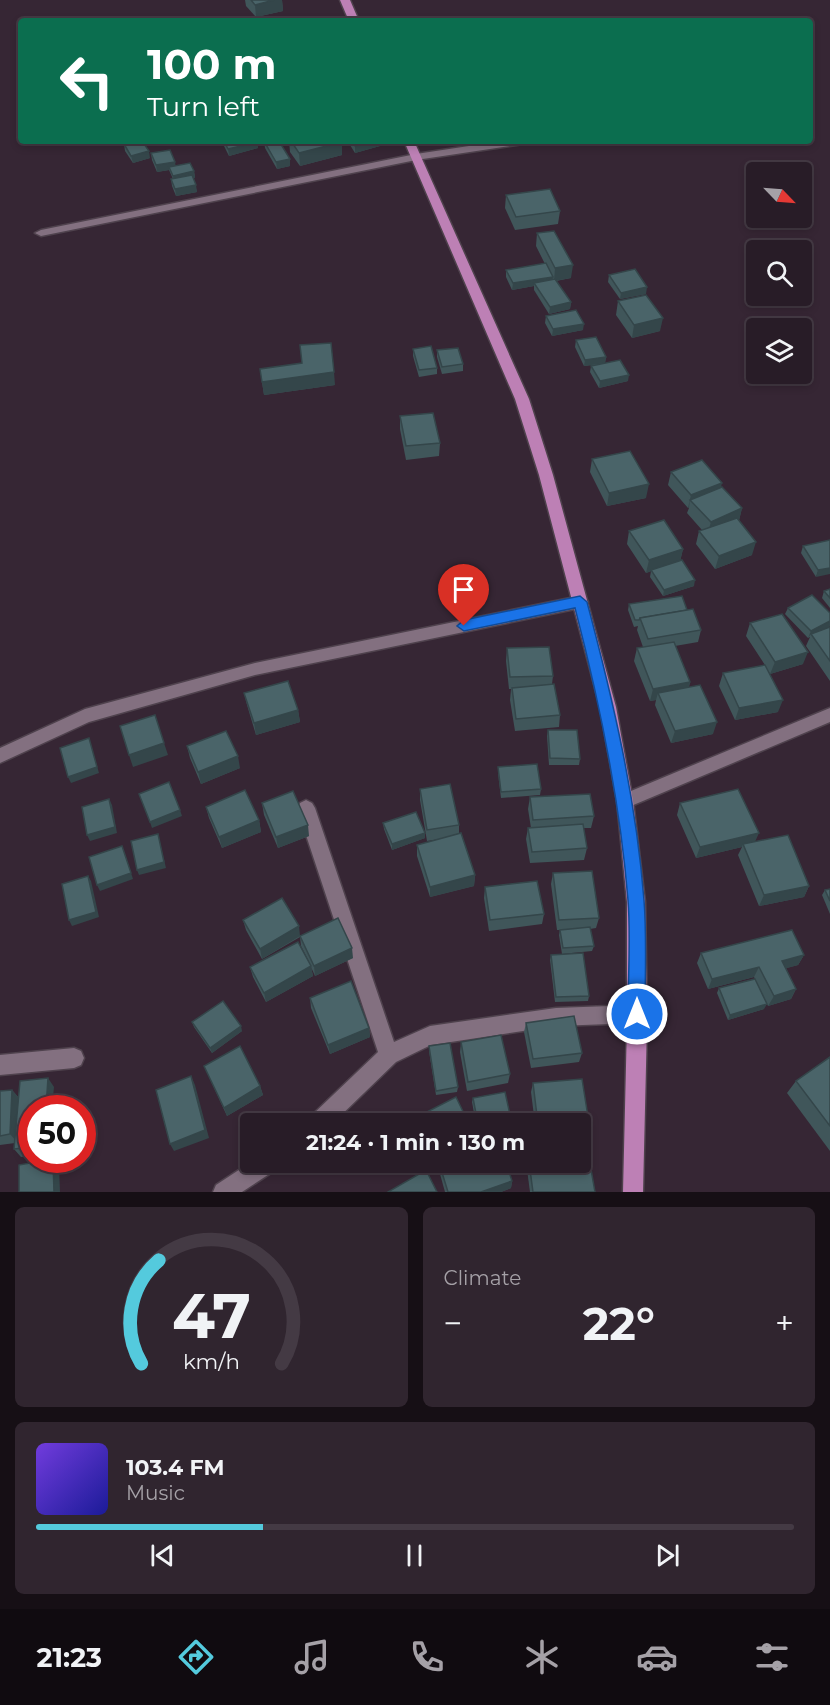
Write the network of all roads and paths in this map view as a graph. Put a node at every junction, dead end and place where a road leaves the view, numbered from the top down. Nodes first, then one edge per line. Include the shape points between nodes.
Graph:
1 (345, 0) edge
2 (353, 18) edge
3 (410, 144) edge
4 (503, 144) edge
5 (416, 157) junction
6 (41, 233) dead end
7 (580, 602) junction
8 (830, 715) edge
9 (0, 756) edge
10 (625, 801) junction
11 (306, 808) dead end
12 (637, 1014) junction
13 (389, 1055) junction
14 (74, 1058) dead end
15 (0, 1065) edge
16 (328, 1113) edge
17 (253, 1173) edge
18 (223, 1192) edge
19 (633, 1192) edge

1 - 2 main road
3 - 5 main road
4 - 5 street
5 - 6 street
5 - 7 main road via 522,399
7 - 9 street via 255,669 85,716
7 - 10 main road via 608,707
8 - 10 street
10 - 12 main road via 636,902
11 - 13 street
12 - 13 street via 556,1017 430,1036
12 - 19 main road
13 - 16 street
14 - 15 street
17 - 18 street

